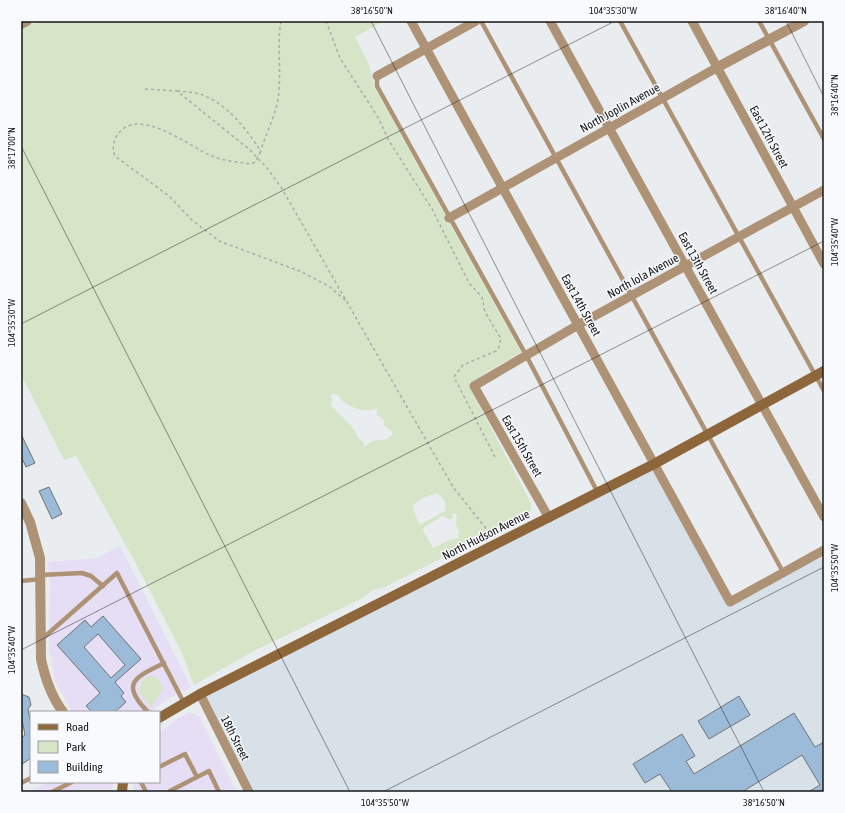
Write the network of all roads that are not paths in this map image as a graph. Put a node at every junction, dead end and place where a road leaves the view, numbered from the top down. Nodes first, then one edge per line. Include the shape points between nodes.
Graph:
1 (26, 21) edge
2 (411, 21) edge
3 (476, 21) edge
4 (481, 21) edge
5 (550, 21) edge
6 (620, 21) edge
7 (692, 21) edge
8 (759, 21) edge
9 (804, 21) edge
10 (21, 24) edge
11 (770, 39) junction
12 (426, 49) junction
13 (718, 67) junction
14 (377, 76) joint
15 (663, 98) junction
16 (610, 128) junction
17 (824, 139) edge
18 (556, 159) junction
19 (502, 189) junction
20 (824, 190) edge
21 (792, 207) junction
22 (449, 218) junction
23 (738, 237) junction
24 (824, 264) edge
25 (686, 266) junction
26 (632, 296) junction
27 (578, 325) junction
28 (526, 356) junction
29 (820, 374) edge
30 (474, 386) joint
31 (824, 391) edge
32 (762, 405) junction
33 (708, 435) junction
34 (654, 464) junction
35 (598, 492) junction
36 (21, 503) edge
37 (549, 518) junction
38 (824, 518) edge
39 (824, 550) edge
40 (783, 572) junction
41 (41, 577) junction
42 (21, 581) edge
43 (103, 586) junction
44 (42, 639) junction
45 (164, 663) junction
46 (200, 694) junction
47 (184, 703) junction
48 (62, 711) edge
49 (147, 711) edge
50 (160, 717) edge
51 (160, 767) edge
52 (197, 777) junction
53 (30, 778) edge
54 (21, 783) edge
55 (70, 783) edge
56 (142, 783) edge
57 (170, 791) dead end
58 (52, 792) edge
59 (146, 792) edge
60 (219, 792) edge
61 (249, 792) edge

1 - 10 street
2 - 12 street, East 14th Street
3 - 12 street
4 - 18 lane
5 - 16 street, East 13th Street
6 - 15 lane
7 - 13 street, East 12th Street
8 - 11 lane
9 - 11 street, North Joplin Avenue
11 - 13 street, North Joplin Avenue
11 - 17 lane
12 - 14 street
12 - 19 street, East 14th Street
13 - 15 street, North Joplin Avenue
13 - 21 street, East 12th Street
14 - 22 lane via 377,86
15 - 16 street, North Joplin Avenue
15 - 23 lane
16 - 18 street, North Joplin Avenue
16 - 25 street, East 13th Street
18 - 19 street, North Joplin Avenue
18 - 26 lane
19 - 22 street, North Joplin Avenue
19 - 27 street, East 14th Street
20 - 21 street, North Iola Avenue
21 - 23 street, North Iola Avenue
21 - 24 street, East 12th Street
22 - 28 lane
23 - 25 street, North Iola Avenue
23 - 29 lane
25 - 26 street, North Iola Avenue
25 - 32 street, East 13th Street
26 - 27 street, North Iola Avenue
26 - 33 lane
27 - 28 street, North Iola Avenue
27 - 34 street, East 14th Street
28 - 30 street, North Iola Avenue
28 - 35 lane
29 - 31 lane
29 - 32 main road, North Hudson Avenue
30 - 37 street, East 15th Street
32 - 33 main road, North Hudson Avenue
32 - 38 street, East 13th Street
33 - 34 main road, North Hudson Avenue
33 - 40 lane
34 - 35 main road, North Hudson Avenue
34 - 40 street, East 14th Street via 730,602
35 - 37 main road, North Hudson Avenue
36 - 41 street via 30,522 38,550
37 - 46 main road, North Hudson Avenue
39 - 40 street
41 - 42 lane
41 - 43 lane via 82,573 91,576
41 - 44 street
43 - 44 lane
43 - 45 lane via 117,573
44 - 48 street via 41,659 44,674
45 - 47 lane
45 - 49 lane via 142,673 133,685 134,694
46 - 47 main road, North Hudson Avenue
46 - 61 street, 18th Street
47 - 50 main road, North Hudson Avenue
51 - 52 lane via 186,754
52 - 57 lane
52 - 60 lane via 209,771
53 - 54 lane
55 - 58 lane
56 - 59 lane

